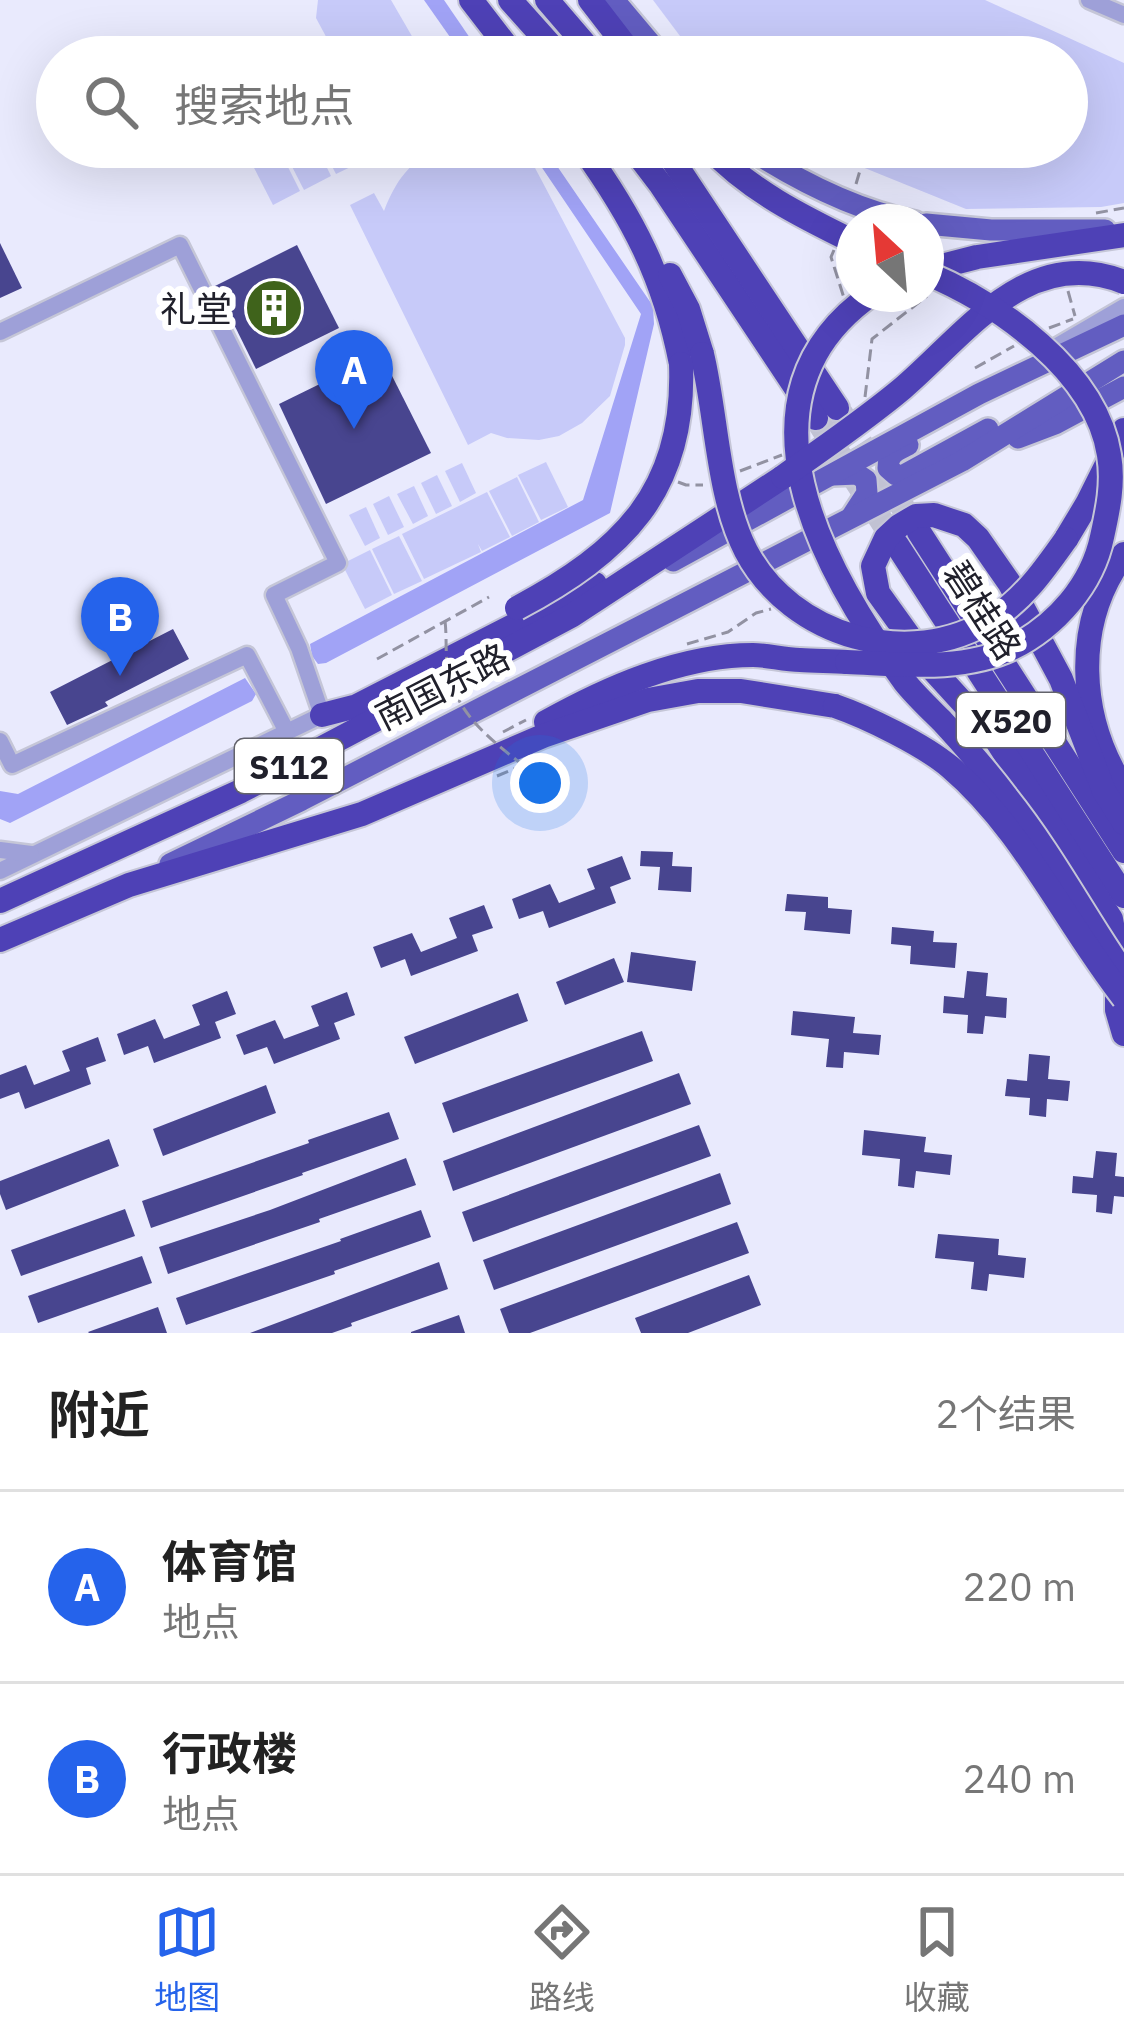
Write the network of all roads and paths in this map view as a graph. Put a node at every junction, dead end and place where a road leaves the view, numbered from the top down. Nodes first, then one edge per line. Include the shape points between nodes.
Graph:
1 (471, 0) edge
2 (510, 0) edge
3 (548, 0) edge
4 (1090, 0) edge
5 (599, 2) edge
6 (1124, 14) edge
7 (498, 36) edge
8 (542, 36) edge
9 (578, 36) edge
10 (621, 36) edge
11 (638, 36) edge
12 (597, 168) edge
13 (648, 168) edge
14 (677, 168) edge
15 (731, 168) edge
16 (779, 168) edge
17 (853, 204) edge
18 (1124, 210) edge
19 (1122, 225) edge
20 (944, 228) edge
21 (836, 233) edge
22 (944, 267) edge
23 (944, 282) edge
24 (1124, 282) edge
25 (1124, 307) edge
26 (847, 312) edge
27 (1076, 318) dead end
28 (1124, 325) edge
29 (1045, 330) dead end
30 (0, 332) edge
31 (1102, 336) junction
32 (1020, 343) dead end
33 (691, 359) junction
34 (1124, 362) edge
35 (975, 368) dead end
36 (1096, 378) junction
37 (1124, 386) edge
38 (979, 394) junction
39 (1124, 430) edge
40 (962, 460) junction
41 (830, 475) junction
42 (852, 517) junction
43 (706, 527) junction
44 (1124, 554) edge
45 (489, 598) dead end
46 (778, 608) dead end
47 (571, 616) junction
48 (446, 621) junction
49 (683, 645) dead end
50 (377, 658) dead end
51 (322, 715) junction
52 (526, 719) dead end
53 (287, 732) junction
54 (491, 739) junction
55 (0, 741) edge
56 (524, 766) dead end
57 (1124, 789) edge
58 (423, 790) junction
59 (1124, 823) edge
60 (0, 850) edge
61 (1124, 851) edge
62 (32, 854) junction
63 (0, 871) edge
64 (128, 885) junction
65 (1124, 896) edge
66 (0, 902) edge
67 (0, 940) edge
68 (1124, 974) edge
69 (1124, 998) edge
70 (1124, 1034) edge

1 - 7 highway
2 - 8 highway
3 - 9 highway
4 - 6 street
5 - 10 highway
5 - 11 main road
12 - 33 highway, S112 via 619,198
13 - 14 highway via 827,413
15 - 21 highway, bridge
16 - 17 main road
18 - 19 path
19 - 20 main road
19 - 22 highway
23 - 58 highway, bridge via 1041,345 1084,392 1105,435 1110,502 1097,559 1055,618 1012,648 948,663 753,655 658,671 577,704
24 - 43 highway, bridge via 1067,273 1023,286 899,391
25 - 38 street
26 - 68 highway, bridge via 803,382 794,431 819,539 907,684 1023,818
27 - 29 path
28 - 31 main road
30 - 51 street via 180,244 338,563 274,595
31 - 36 main road via 891,454 889,468 902,476
31 - 38 main road
32 - 35 path
33 - 39 highway, bridge via 744,545 769,584 844,634 903,645 973,630 1024,594 1066,539
33 - 51 highway, S112, bridge via 666,464 612,546 581,572
34 - 36 main road
36 - 40 main road
37 - 40 main road
38 - 41 main road
40 - 42 main road, 南国东路
41 - 42 main road via 866,480
41 - 47 main road
42 - 64 main road, 南国东路 / S112
43 - 47 highway, 南国东路
43 - 51 highway via 357,706
44 - 57 highway via 1094,616 1087,694 1100,745
45 - 48 path
46 - 49 path
47 - 66 highway, 南国东路 / S112 via 241,791
48 - 50 path
48 - 54 path, bridge via 452,682
51 - 53 street, 南国东路
52 - 54 path
53 - 55 street via 247,655 12,765
53 - 62 street, 南国东路
54 - 56 path, bridge
58 - 64 highway
58 - 69 highway, bridge via 647,700 741,691 835,706 947,764 975,792
59 - 70 highway via 1061,679 978,538 934,515 899,526 873,566 878,593 995,738 1111,919
60 - 62 street
61 - 65 highway, 碧桂路 / X520 via 908,538
62 - 63 street, 南国东路
64 - 67 highway, 南国东路 / S112

